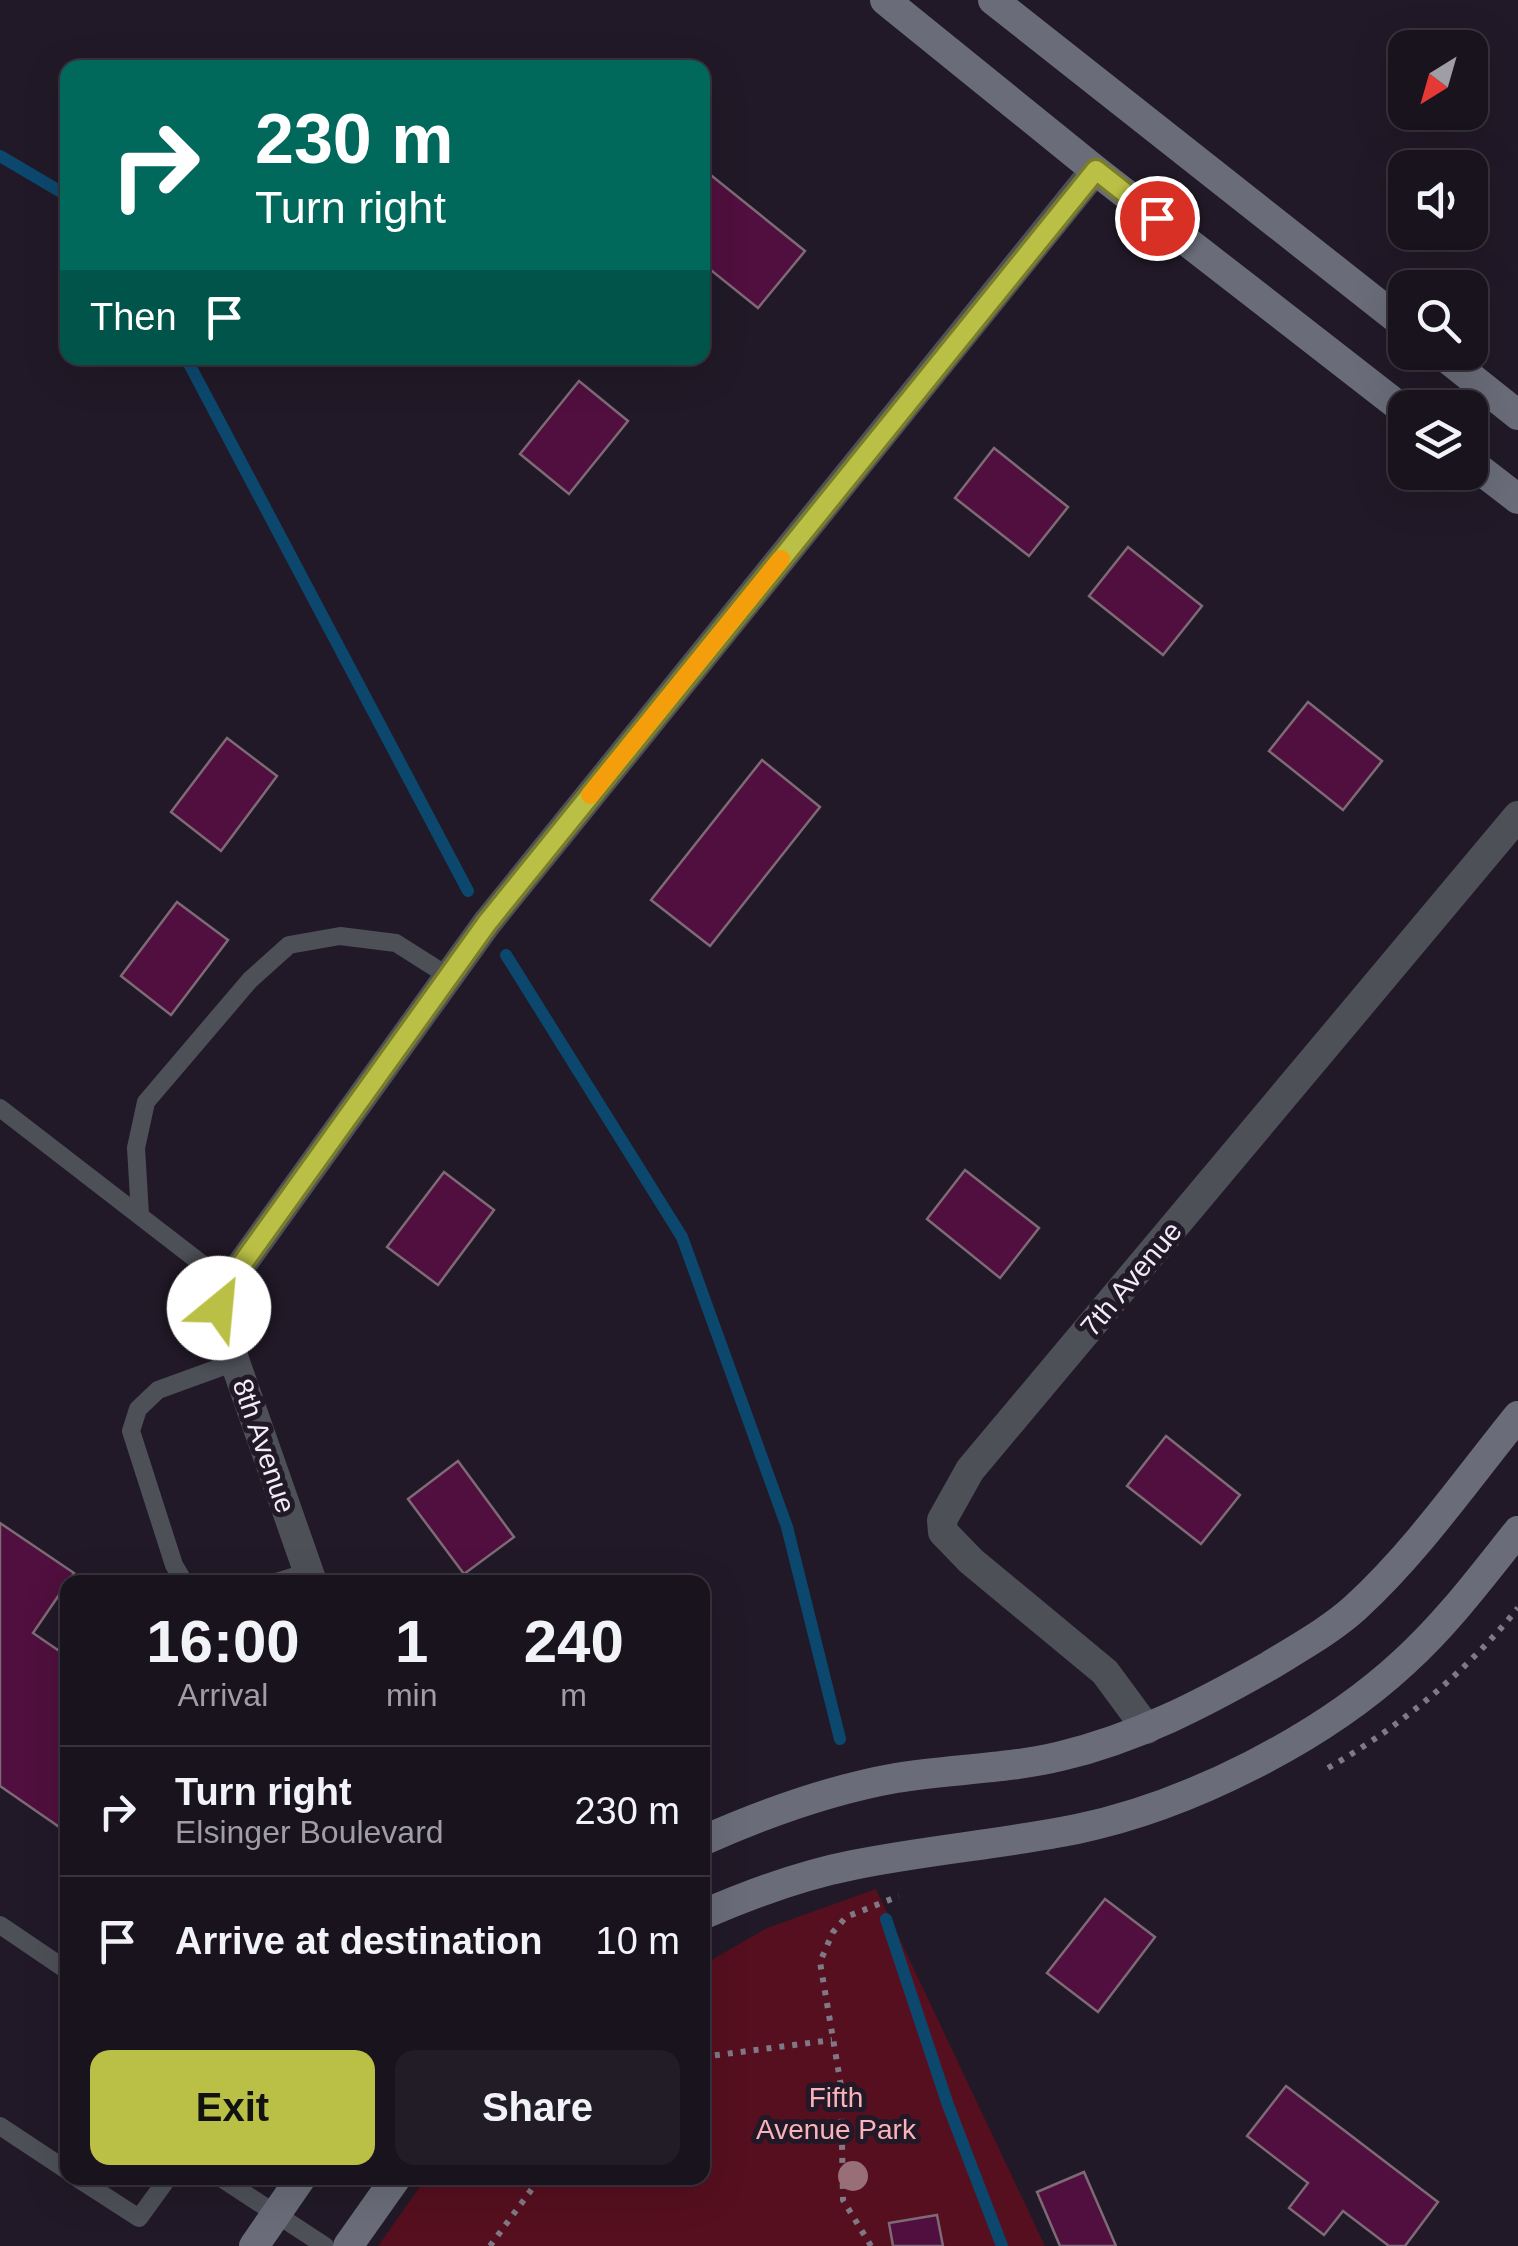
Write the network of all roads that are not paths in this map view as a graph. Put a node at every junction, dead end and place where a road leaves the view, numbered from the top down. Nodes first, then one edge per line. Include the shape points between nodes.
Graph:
1 (885, 0) edge
2 (993, 0) edge
3 (1096, 170) junction
4 (1388, 312) edge
5 (1463, 370) edge
6 (1388, 399) edge
7 (1518, 414) edge
8 (1488, 476) edge
9 (1518, 500) edge
10 (1518, 816) edge
11 (448, 976) junction
12 (0, 1108) edge
13 (140, 1215) junction
14 (228, 1284) junction
15 (235, 1362) junction
16 (1518, 1416) edge
17 (1518, 1531) edge
18 (180, 1575) edge
19 (309, 1575) edge
20 (1146, 1729) junction
21 (710, 1838) edge
22 (710, 1912) edge
23 (0, 1925) edge
24 (60, 1966) edge
25 (0, 2126) edge
26 (60, 2166) edge
27 (88, 2185) edge
28 (163, 2185) edge
29 (232, 2185) edge
30 (296, 2185) edge
31 (391, 2185) edge
32 (277, 2213) junction
33 (254, 2246) edge
34 (325, 2246) edge
35 (348, 2246) edge

1 - 3 street
2 - 4 street
3 - 6 street
3 - 11 street
5 - 7 street
8 - 9 street
10 - 20 street, 7th Avenue via 970,1470 942,1520 943,1532 971,1561 1105,1672
11 - 13 lane via 396,943 340,936 288,945 146,1102 136,1148
11 - 14 street
12 - 13 lane
13 - 14 lane
14 - 15 street, 8th Avenue via 219,1308
15 - 18 lane via 158,1390 138,1408 131,1431
15 - 19 street, 8th Avenue
16 - 20 street via 1352,1611 1198,1706
17 - 22 street via 1378,1685 1297,1740 1218,1781 1079,1828 851,1865
20 - 21 street via 1062,1756 856,1787 778,1808
23 - 24 lane
25 - 26 lane
27 - 28 lane via 139,2218
29 - 32 lane
30 - 32 street
31 - 35 street
32 - 33 street
32 - 34 lane

